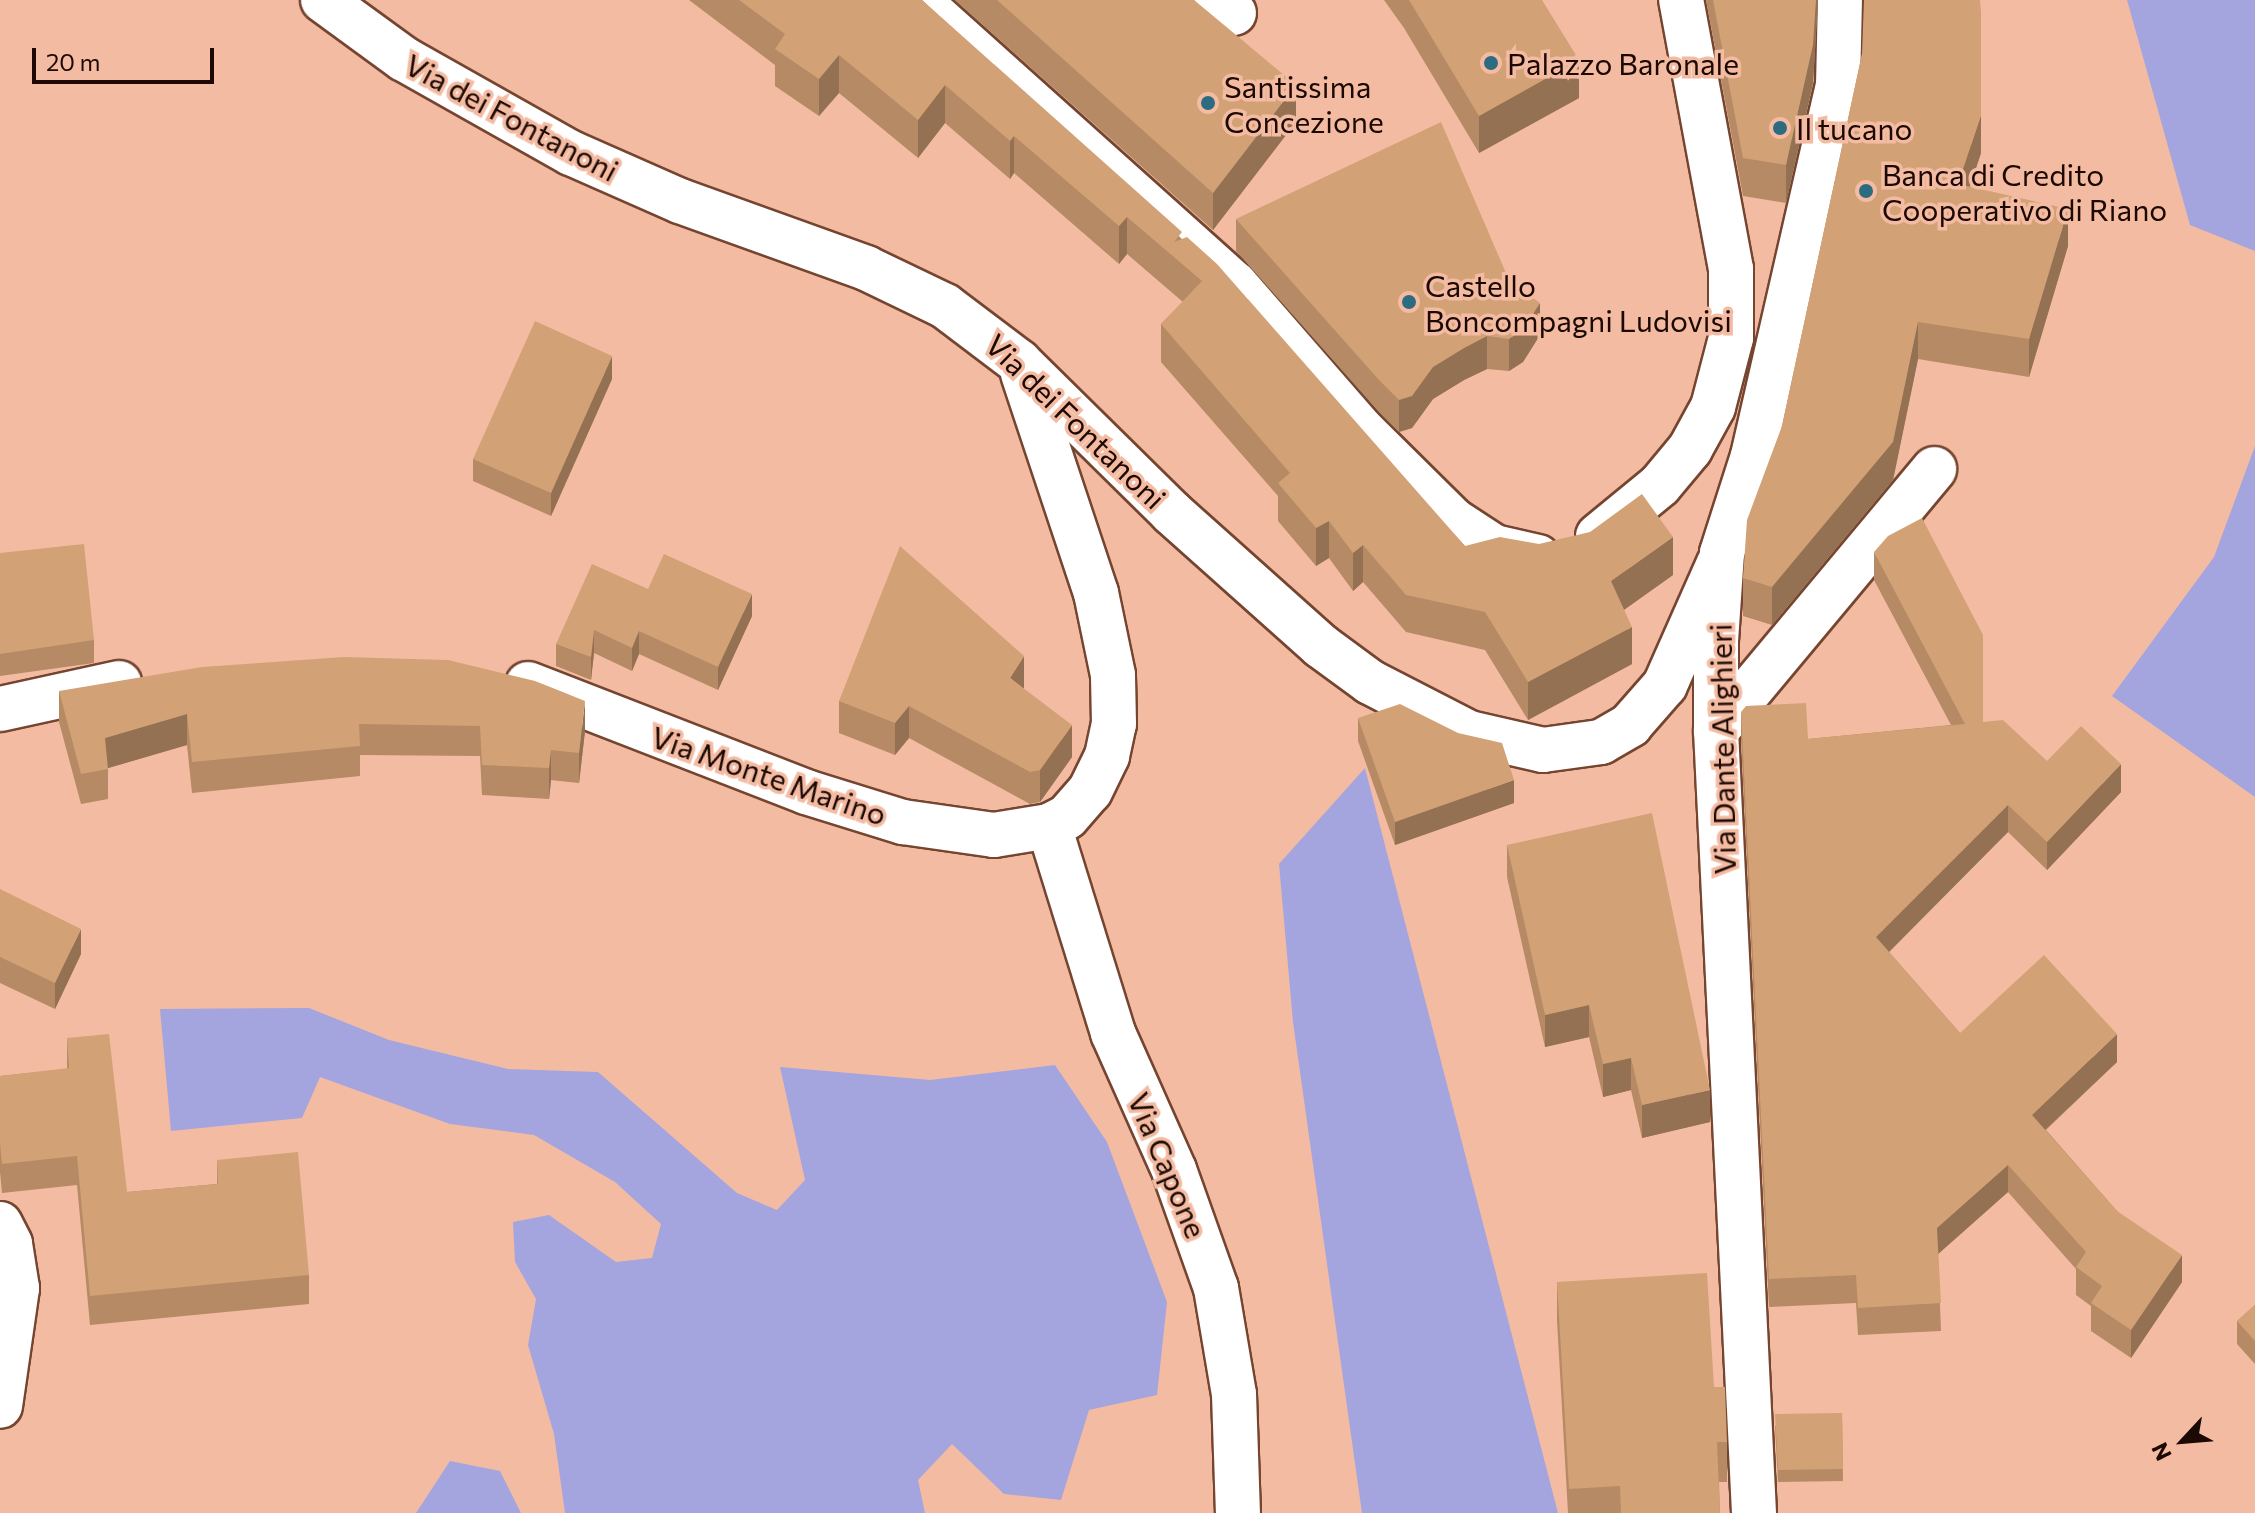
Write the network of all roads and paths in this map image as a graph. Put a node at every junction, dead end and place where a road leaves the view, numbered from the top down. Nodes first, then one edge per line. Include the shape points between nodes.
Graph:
1 (323, 0) edge
2 (918, 0) edge
3 (1194, 0) edge
4 (1681, 0) edge
5 (1840, 0) edge
6 (1234, 13) dead end
7 (1730, 337) junction
8 (1019, 362) junction
9 (1773, 371) junction
10 (1934, 469) dead end
11 (1722, 553) junction
12 (488, 671) edge
13 (157, 678) edge
14 (0, 709) edge
15 (1716, 731) junction
16 (1049, 826) junction
17 (0, 1224) edge
18 (0, 1406) edge
19 (1238, 1513) edge
20 (1754, 1513) edge

1 - 8 street, Via dei Fontanoni via 404,59 536,136 644,186 866,268 945,306
2 - 7 street via 1235,284 1361,429 1453,520 1494,547 1552,556 1584,545 1630,513 1660,485 1703,428
3 - 6 street
4 - 7 street via 1731,269
5 - 9 street, Via Dante Alighieri via 1838,86
7 - 9 street
8 - 11 street, Via dei Fontanoni via 1171,512 1321,646 1370,682 1489,740 1561,749 1601,742 1630,725 1665,685
8 - 16 street, Via Monte Marino via 1096,593 1115,703 1107,756 1090,791 1067,817
9 - 11 street, Via Dante Alighieri
10 - 15 street
11 - 15 street, Via Dante Alighieri
12 - 16 street, Via Monte Marino via 806,792 903,822 994,835
13 - 14 street
15 - 20 street, Via Dante Alighieri
16 - 19 street, Via Capone via 1113,1033 1174,1170 1216,1288 1234,1394
17 - 18 street via 14,1258 17,1304

